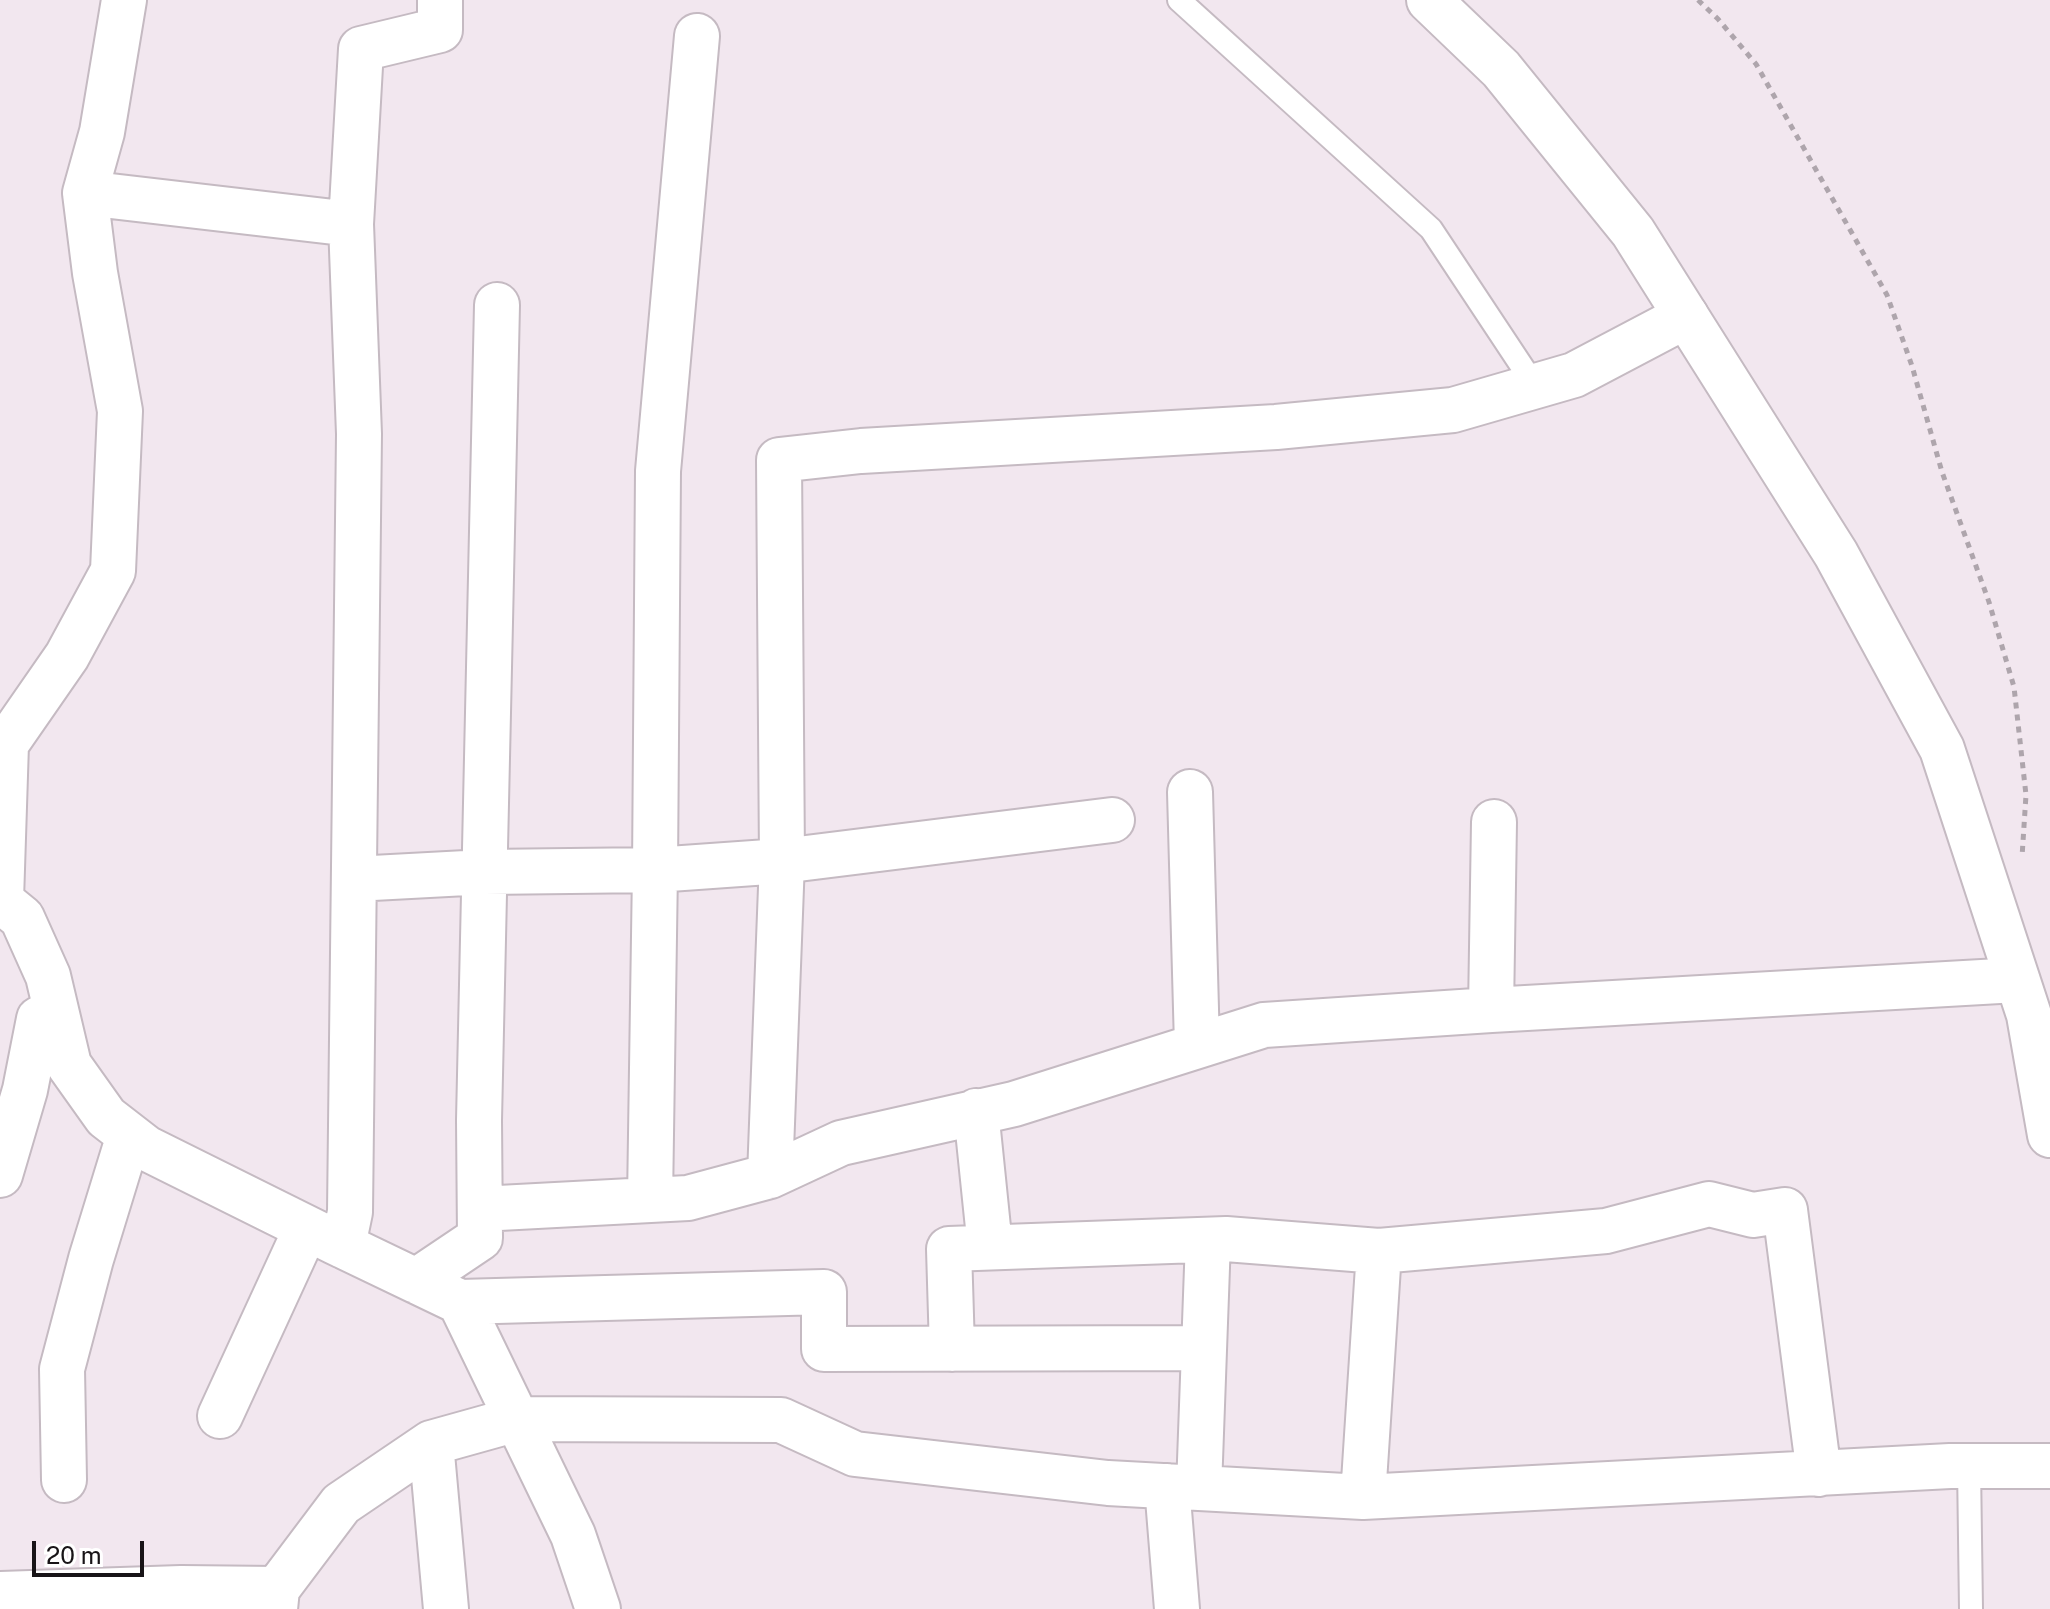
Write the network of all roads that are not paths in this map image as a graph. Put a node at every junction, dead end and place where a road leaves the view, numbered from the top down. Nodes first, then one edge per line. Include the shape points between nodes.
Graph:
1 (124, 0) edge
2 (440, 0) edge
3 (1179, 0) edge
4 (1429, 0) edge
5 (697, 36) dead end
6 (85, 193) junction
7 (351, 224) junction
8 (497, 305) dead end
9 (1686, 316) junction
10 (1535, 386) junction
11 (1190, 792) dead end
12 (1112, 820) dead end
13 (1494, 822) dead end
14 (782, 861) junction
15 (655, 870) junction
16 (485, 872) junction
17 (354, 879) junction
18 (0, 900) edge
19 (2017, 980) junction
20 (56, 1010) junction
21 (1491, 1010) junction
22 (1197, 1045) junction
23 (12, 1084) edge
24 (976, 1111) junction
25 (129, 1135) junction
26 (2050, 1135) edge
27 (0, 1175) edge
28 (770, 1176) junction
29 (650, 1200) junction
30 (480, 1209) junction
31 (325, 1238) junction
32 (1208, 1240) junction
33 (990, 1247) junction
34 (1379, 1251) junction
35 (416, 1281) junction
36 (460, 1302) junction
37 (1204, 1348) junction
38 (952, 1349) junction
39 (220, 1416) dead end
40 (517, 1419) junction
41 (431, 1443) junction
42 (1969, 1466) junction
43 (2050, 1466) edge
44 (1819, 1474) junction
45 (64, 1480) dead end
46 (1183, 1487) junction
47 (1363, 1497) junction
48 (0, 1594) edge
49 (276, 1599) edge
50 (446, 1609) edge
51 (598, 1609) edge
52 (1177, 1609) edge
53 (1971, 1609) edge

1 - 6 street via 102,132
2 - 7 street via 440,30 361,49
3 - 10 lane via 1431,229
4 - 9 street via 1501,69 1633,232
5 - 15 street via 658,471
6 - 7 street
6 - 18 street via 120,411 113,571 67,656 6,744
7 - 17 street via 359,434
8 - 16 street
9 - 10 street via 1574,375
9 - 19 street via 1836,554 1942,749
10 - 14 street via 1453,410 779,460
11 - 22 street
12 - 14 street
13 - 21 street
14 - 15 street
14 - 28 street
15 - 16 street
15 - 29 street
16 - 17 street
16 - 30 street
17 - 31 street via 350,1212
18 - 20 street via 22,918 48,976
19 - 21 street
19 - 26 street via 2029,1015
20 - 23 street via 39,1019
20 - 25 street via 69,1065 106,1117
21 - 22 street via 1264,1025
22 - 24 street via 1014,1104
23 - 27 street
24 - 28 street via 841,1143
24 - 33 street
25 - 31 street
25 - 45 street via 62,1369
28 - 29 street via 688,1198
29 - 30 street
30 - 35 street via 480,1238
31 - 35 street
31 - 39 street
32 - 33 street
32 - 34 street
32 - 37 street
33 - 38 street via 949,1249
34 - 44 street via 1606,1231 1709,1204 1753,1215 1785,1210
34 - 47 street
35 - 36 street
36 - 38 street via 824,1292 824,1349
36 - 40 street
37 - 38 street
37 - 46 street
40 - 41 street
40 - 46 street via 781,1420 855,1454
40 - 51 street via 573,1535
41 - 49 street via 341,1504
41 - 50 street
42 - 43 street
42 - 44 street
42 - 53 lane
44 - 47 street
46 - 47 street
46 - 52 street
48 - 49 street via 181,1588

